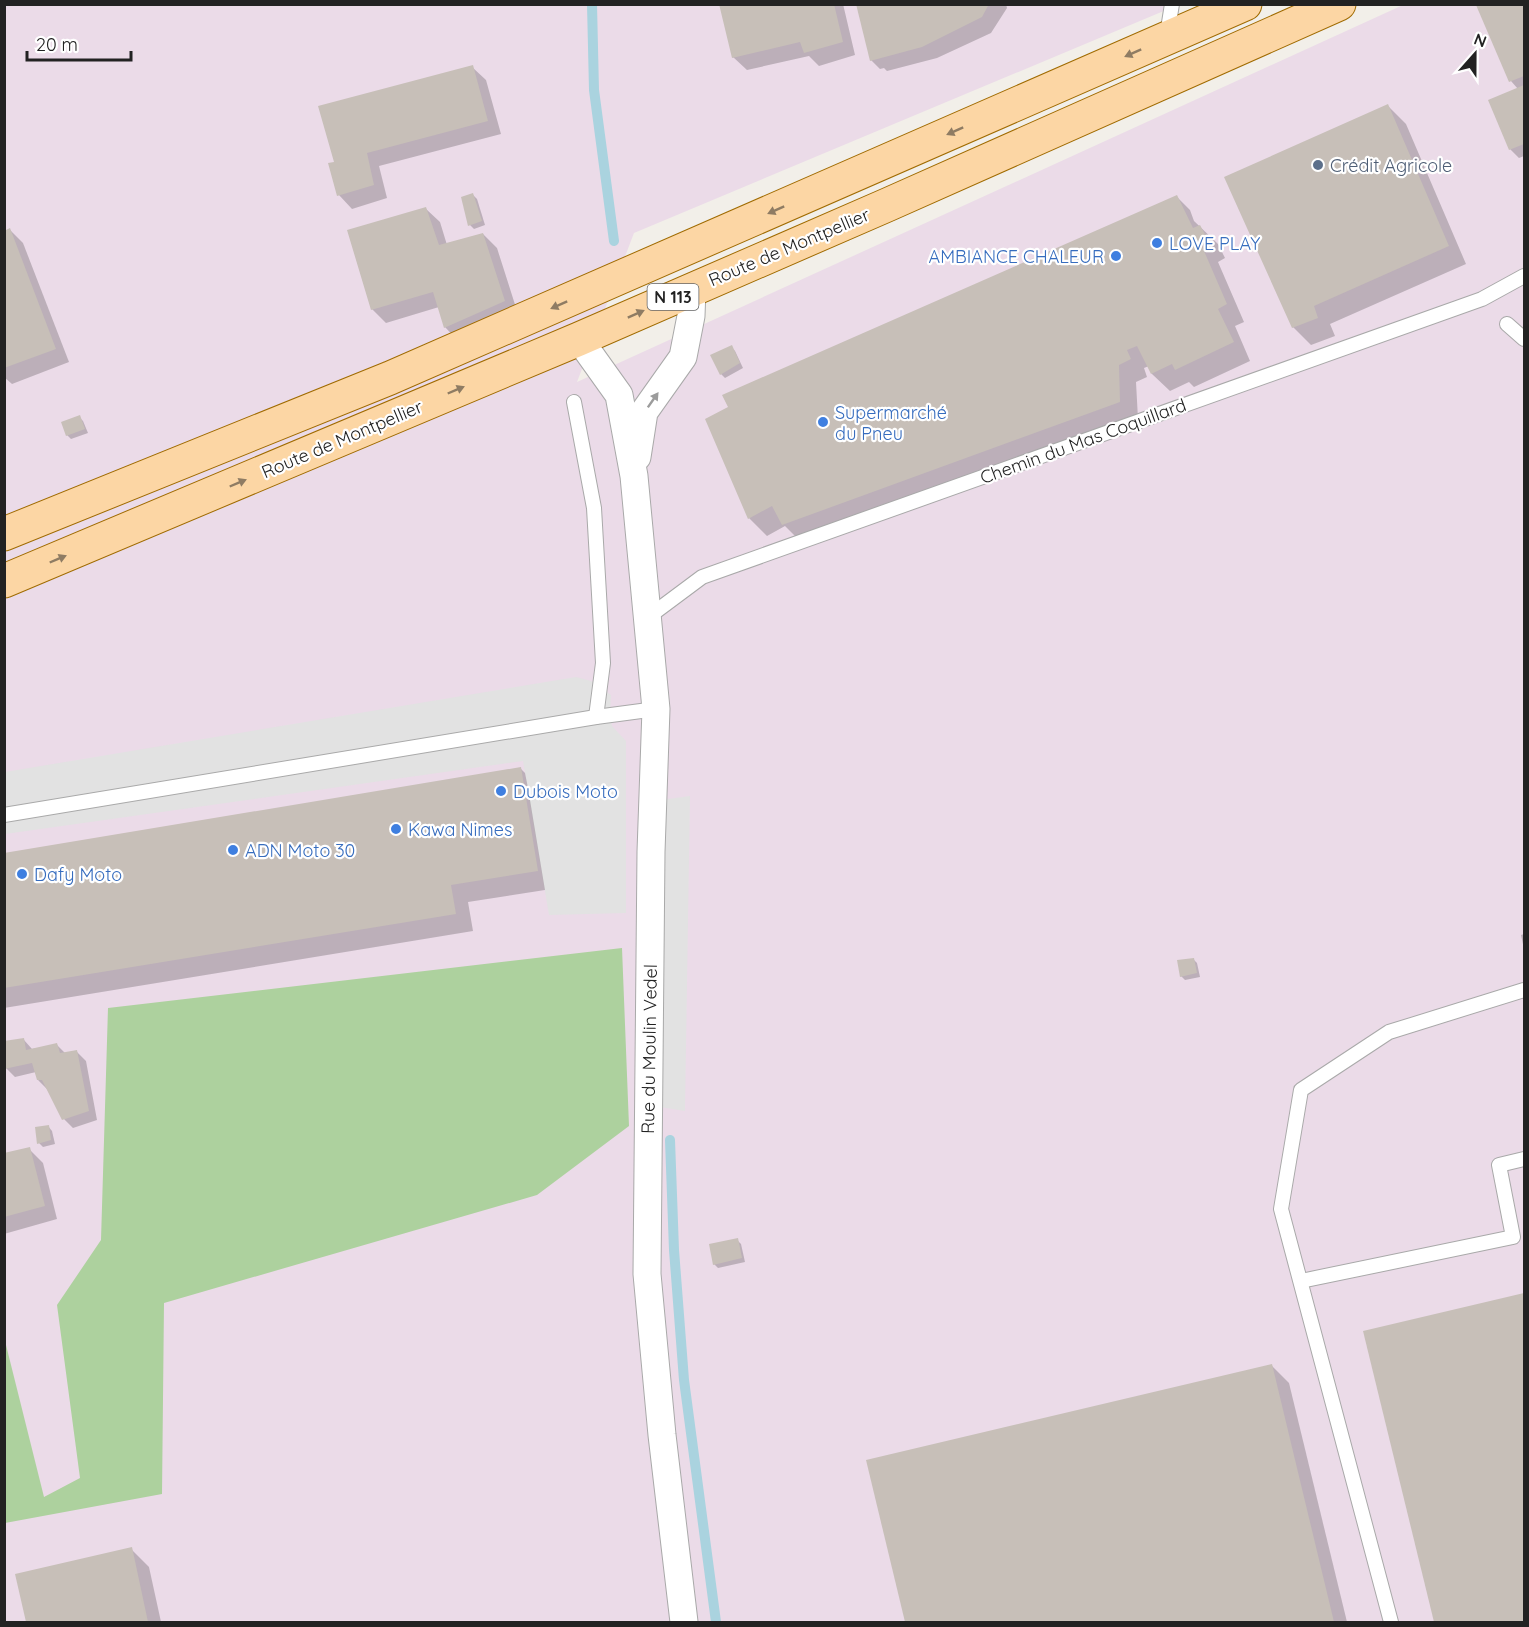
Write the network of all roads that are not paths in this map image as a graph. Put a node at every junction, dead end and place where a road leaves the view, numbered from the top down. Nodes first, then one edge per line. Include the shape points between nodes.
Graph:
1 (1172, 4) edge
2 (1245, 4) edge
3 (1339, 4) edge
4 (1166, 39) junction
5 (1524, 276) edge
6 (692, 289) junction
7 (1507, 324) dead end
8 (579, 339) junction
9 (1524, 339) edge
10 (574, 402) dead end
11 (634, 476) junction
12 (4, 534) edge
13 (4, 581) edge
14 (647, 618) junction
15 (656, 709) junction
16 (596, 717) junction
17 (4, 815) edge
18 (1524, 990) edge
19 (1524, 1159) edge
20 (1300, 1281) junction
21 (684, 1623) edge
22 (1391, 1623) edge

1 - 4 lane
2 - 4 main road, Route de Montpellier / N 113
3 - 6 main road, Route de Montpellier / N 113
4 -> 12 main road, Route de Montpellier / N 113 via 390,378
5 - 14 lane, Chemin du Mas Coquillard via 1482,299 702,577
8 -> 6 main road, Route de Montpellier / N 113
11 -> 6 street, Rue du Moulin Vedel via 644,412 682,357
7 - 9 lane
8 - 11 street, Rue du Moulin Vedel via 619,394
13 -> 8 main road, Route de Montpellier / N 113
10 - 16 lane via 594,508 603,663
11 - 14 street, Rue du Moulin Vedel
14 - 15 street, Rue du Moulin Vedel
15 - 16 lane
15 - 21 street, Rue du Moulin Vedel via 647,1274
16 - 17 lane
18 - 20 lane via 1389,1032 1301,1090 1281,1209
19 - 20 lane via 1498,1165 1513,1237
20 - 22 lane

